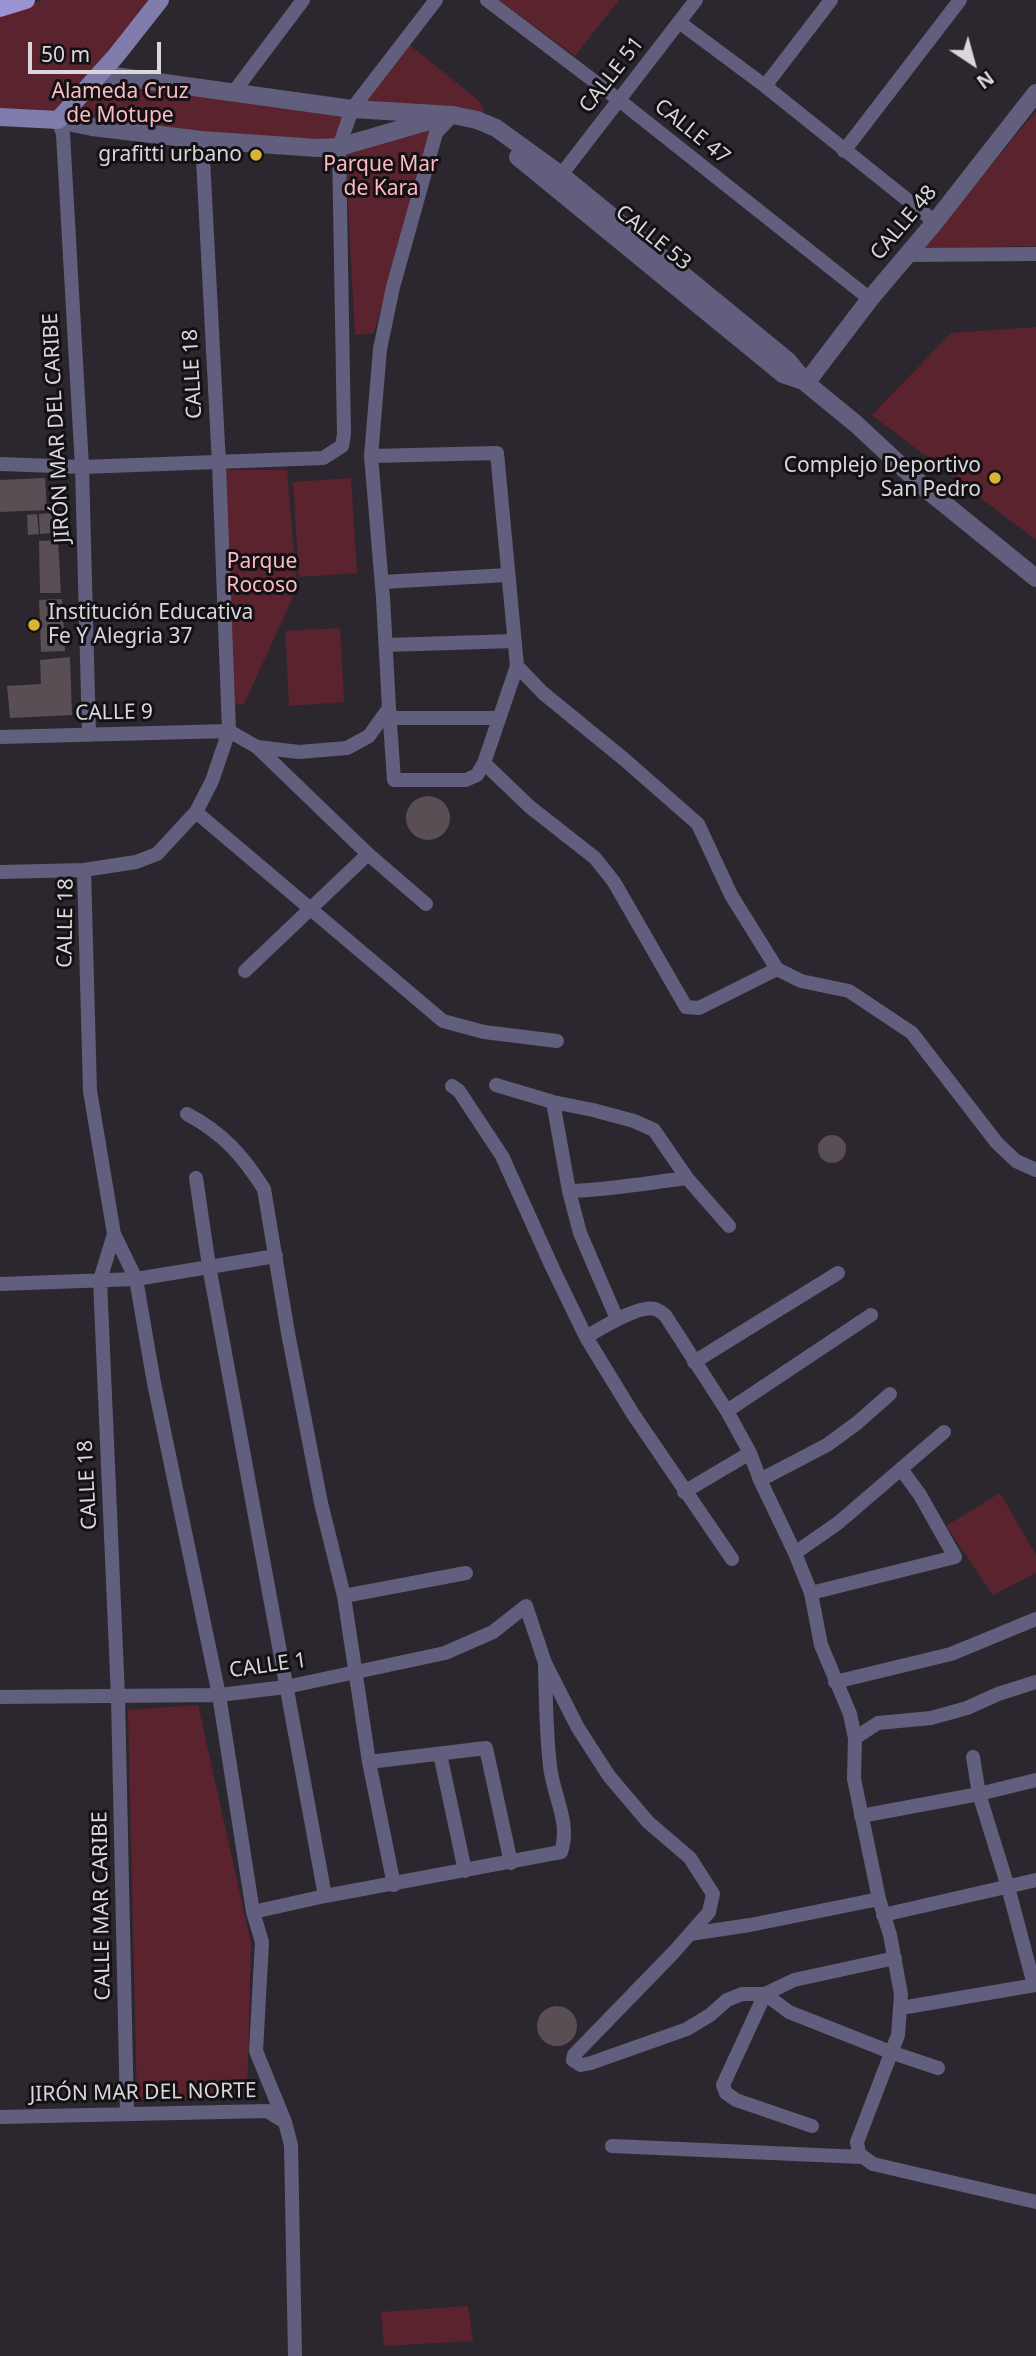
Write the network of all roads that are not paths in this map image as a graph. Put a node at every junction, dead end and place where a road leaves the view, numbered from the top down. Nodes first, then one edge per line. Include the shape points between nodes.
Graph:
1 (26, 0) edge
2 (160, 0) edge
3 (303, 0) edge
4 (436, 0) edge
5 (487, 0) edge
6 (696, 0) edge
7 (831, 0) edge
8 (960, 0) edge
9 (0, 8) edge
10 (679, 23) junction
11 (100, 75) junction
12 (765, 86) junction
13 (233, 93) junction
14 (1036, 93) edge
15 (619, 100) junction
16 (352, 109) junction
17 (453, 115) junction
18 (0, 117) edge
19 (58, 120) junction
20 (477, 120) junction
21 (202, 139) junction
22 (338, 147) junction
23 (844, 151) junction
24 (561, 175) junction
25 (935, 222) junction
26 (1036, 254) edge
27 (907, 255) junction
28 (870, 299) junction
29 (806, 383) junction
30 (371, 456) junction
31 (0, 464) edge
32 (219, 464) junction
33 (82, 467) junction
34 (508, 575) junction
35 (1036, 578) edge
36 (382, 582) junction
37 (515, 641) junction
38 (386, 645) junction
39 (517, 666) junction
40 (390, 713) junction
41 (499, 718) junction
42 (229, 731) junction
43 (89, 735) junction
44 (0, 737) edge
45 (257, 747) junction
46 (484, 763) junction
47 (196, 813) junction
48 (368, 854) junction
49 (84, 870) junction
50 (0, 872) edge
51 (426, 904) dead end
52 (312, 909) junction
53 (777, 970) junction
54 (245, 971) dead end
55 (556, 1041) dead end
56 (496, 1085) dead end
57 (452, 1086) dead end
58 (553, 1102) junction
59 (187, 1114) dead end
60 (1036, 1170) edge
61 (196, 1178) dead end
62 (687, 1178) junction
63 (569, 1191) junction
64 (729, 1226) dead end
65 (114, 1234) junction
66 (276, 1256) junction
67 (209, 1266) junction
68 (838, 1273) dead end
69 (136, 1279) junction
70 (100, 1280) junction
71 (0, 1284) edge
72 (871, 1315) dead end
73 (617, 1319) junction
74 (586, 1337) junction
75 (694, 1362) junction
76 (890, 1394) dead end
77 (727, 1410) junction
78 (944, 1432) dead end
79 (750, 1453) junction
80 (901, 1469) junction
81 (760, 1480) junction
82 (684, 1492) junction
83 (795, 1553) junction
84 (732, 1559) dead end
85 (466, 1573) dead end
86 (811, 1593) junction
87 (344, 1596) junction
88 (1036, 1619) edge
89 (545, 1663) junction
90 (354, 1673) junction
91 (835, 1682) junction
92 (1036, 1682) edge
93 (286, 1687) junction
94 (219, 1695) junction
95 (0, 1697) edge
96 (118, 1697) junction
97 (855, 1738) junction
98 (440, 1754) junction
99 (973, 1757) dead end
100 (369, 1762) junction
101 (1036, 1780) edge
102 (979, 1794) junction
103 (861, 1816) junction
104 (511, 1863) junction
105 (465, 1871) junction
106 (1036, 1880) edge
107 (394, 1885) junction
108 (1008, 1887) junction
109 (325, 1896) junction
110 (879, 1899) junction
111 (253, 1912) junction
112 (883, 1915) junction
113 (690, 1934) junction
114 (895, 1958) junction
115 (1035, 1985) edge
116 (765, 1994) junction
117 (901, 2008) junction
118 (893, 2053) junction
119 (938, 2068) dead end
120 (127, 2114) junction
121 (0, 2118) edge
122 (285, 2122) junction
123 (812, 2126) dead end
124 (612, 2146) dead end
125 (862, 2157) junction
126 (1036, 2202) edge
127 (295, 2356) edge

1 - 9 main road
2 - 11 main road
3 - 13 street
4 - 16 street
5 - 15 street, CALLE 47
6 - 10 street, CALLE 51
7 - 12 street
8 - 23 street
10 - 12 street
10 - 15 street, CALLE 51
11 - 13 street, CALLE 53
11 - 19 main road
12 - 23 street
13 - 16 street, CALLE 53
14 - 25 street, CALLE 48
15 - 24 street, CALLE 51
15 - 28 street, CALLE 47
16 - 17 street, CALLE 53
16 - 22 street
17 - 20 street, CALLE 53
17 - 22 street, CALLE 53
17 - 30 street via 436,133 393,287 380,349
18 - 19 main road
19 - 21 street, CALLE 53
19 - 33 street, JIRÓN MAR DEL CARIBE via 63,134
20 - 24 street, CALLE 53 via 496,128
20 - 29 street, CALLE 53 via 783,374
21 - 22 street, CALLE 53
21 - 32 street, CALLE 18
22 - 32 street via 342,446 323,458
23 - 25 street
24 - 29 street, CALLE 53 via 788,361
25 - 27 street, CALLE 48
26 - 27 street
27 - 28 street, CALLE 48
28 - 29 street, CALLE 48
29 - 35 street, CALLE 53
30 - 34 street via 497,453
30 - 36 street
31 - 33 street
32 - 33 street
32 - 42 street, CALLE 18
33 - 43 street, JIRÓN MAR DEL CARIBE
34 - 36 street
34 - 37 street
36 - 38 street
37 - 38 street
37 - 39 street
38 - 40 street
39 - 41 street
39 - 53 street via 698,824 731,895
40 - 41 street
40 - 45 street via 369,736 346,748 299,752
40 - 46 street via 394,780 466,780 477,775
41 - 46 street
42 - 43 street, CALLE 9
42 - 45 street
42 - 47 street, CALLE 18
43 - 44 street, CALLE 9
45 - 48 street
46 - 53 street via 530,807 595,858 614,882 686,1007 699,1008
47 - 49 street, CALLE 18 via 148,859
47 - 52 street
48 - 51 street
48 - 52 street
49 - 50 street
49 - 65 street, CALLE 18 via 90,1091
52 - 54 street
52 - 55 street via 443,1020 484,1032
53 - 60 street via 801,981 849,991 912,1033 996,1143 1016,1161
56 - 58 street
57 - 74 street via 502,1156
58 - 62 street via 654,1130
58 - 63 street
59 - 66 street via 225,1139 264,1189
61 - 67 street
62 - 63 street
62 - 64 street
63 - 73 street via 580,1233
65 - 69 street
65 - 70 street, CALLE 18
66 - 67 street
66 - 87 street via 313,1464
67 - 69 street
67 - 93 street
68 - 75 street
69 - 70 street
69 - 94 street
70 - 71 street
70 - 96 street, CALLE 18
72 - 77 street
73 - 74 street
73 - 75 street via 654,1309 665,1315
74 - 82 street
75 - 77 street
76 - 81 street via 827,1445
77 - 79 street
78 - 80 street
79 - 81 street
79 - 82 street
80 - 83 street
80 - 86 street via 956,1557
81 - 83 street
82 - 84 street
83 - 86 street
85 - 87 street
86 - 91 street via 821,1645
87 - 90 street
88 - 91 street via 951,1654
89 - 90 street, CALLE 1 via 526,1606 493,1632 445,1653
89 - 104 street via 550,1769 565,1841 561,1853
89 - 113 street via 608,1776 648,1822 690,1858 713,1894 709,1912
90 - 93 street, CALLE 1
90 - 100 street
91 - 97 street
92 - 97 street via 931,1718 878,1723
93 - 94 street, CALLE 1
93 - 109 street
94 - 96 street, CALLE 1
94 - 111 street
95 - 96 street, CALLE 1
96 - 120 street, CALLE MAR CARIBE
97 - 103 street via 854,1779
98 - 100 street
98 - 104 street via 486,1748
98 - 105 street
99 - 102 street
100 - 107 street
101 - 102 street
102 - 103 street
102 - 108 street
103 - 110 street
104 - 105 street
105 - 107 street
106 - 108 street
107 - 109 street
108 - 112 street
108 - 115 street
109 - 111 street
110 - 112 street
110 - 113 street
111 - 122 street via 262,1942 256,2052
112 - 114 street
113 - 116 street via 573,2060 581,2065 621,2053 687,2029 727,2000 742,1994
114 - 116 street via 794,1980
114 - 117 street
115 - 117 street
116 - 118 street via 789,2012
116 - 123 street via 723,2085 736,2100
117 - 118 street
118 - 119 street
118 - 125 street via 856,2142
120 - 121 street, JIRÓN MAR DEL NORTE
120 - 122 street, JIRÓN MAR DEL NORTE via 267,2111
122 - 127 street via 291,2145
124 - 125 street
125 - 126 street via 873,2164

